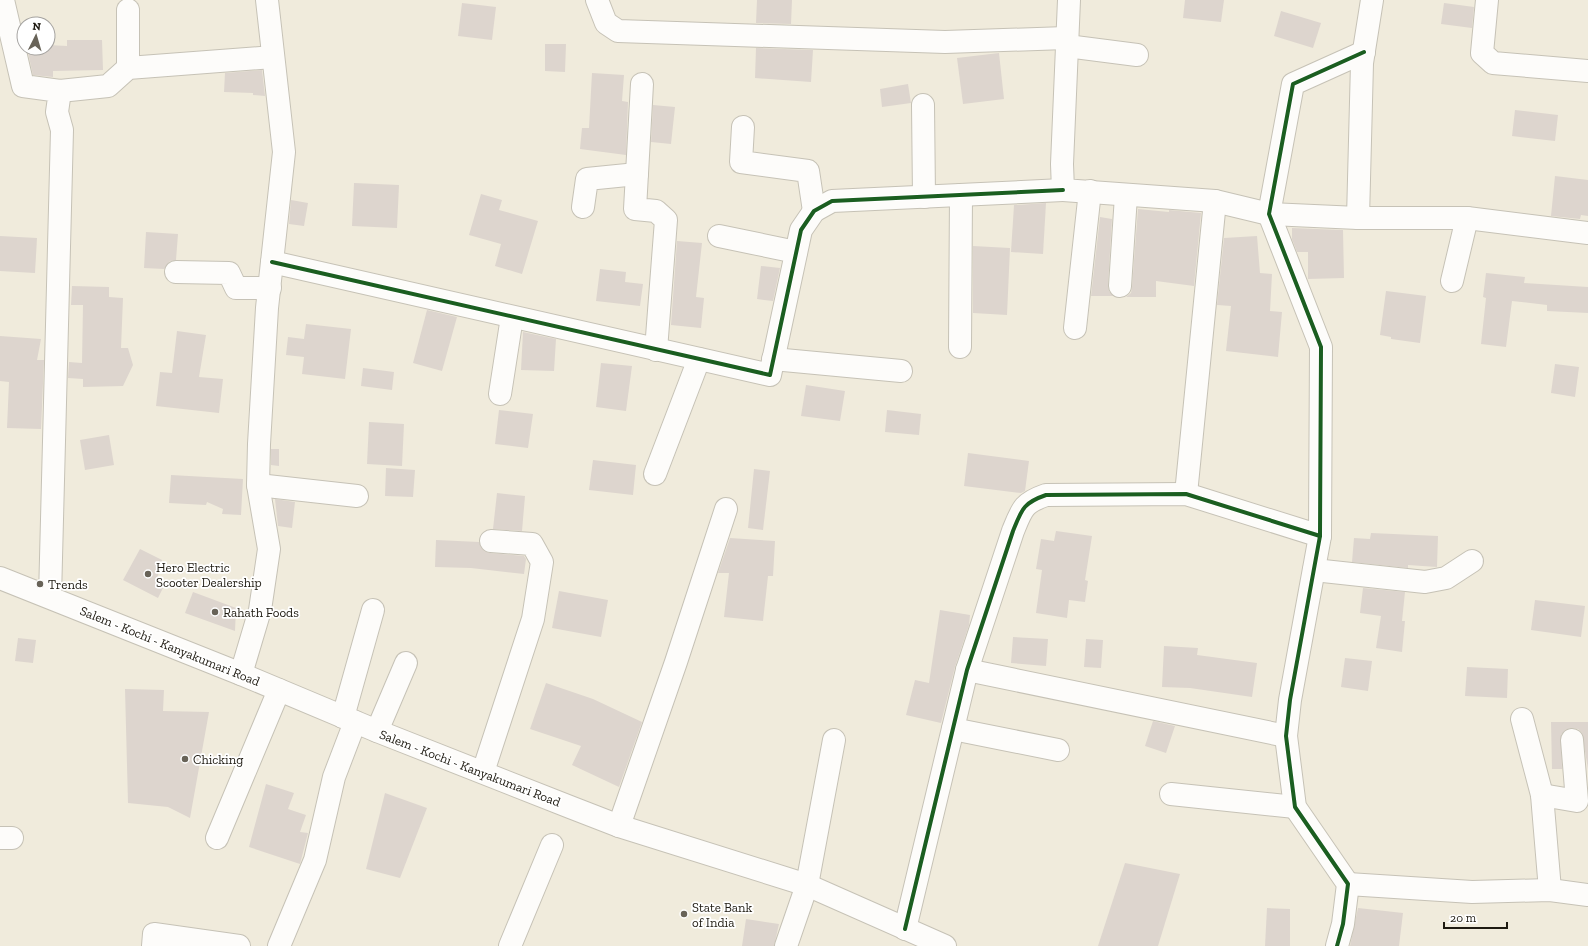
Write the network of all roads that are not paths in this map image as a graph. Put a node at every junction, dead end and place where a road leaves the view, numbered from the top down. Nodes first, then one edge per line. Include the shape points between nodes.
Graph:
1 (3, 0) edge
2 (267, 0) edge
3 (597, 0) edge
4 (1069, 0) edge
5 (1372, 0) edge
6 (1487, 0) edge
7 (128, 10) dead end
8 (1067, 42) junction
9 (1364, 52) junction
10 (1137, 55) dead end
11 (273, 57) junction
12 (128, 68) junction
13 (1588, 71) edge
14 (642, 84) dead end
15 (60, 91) junction
16 (923, 105) dead end
17 (743, 127) dead end
18 (636, 174) junction
19 (1063, 190) junction
20 (1090, 191) junction
21 (961, 195) junction
22 (1126, 196) junction
23 (924, 197) junction
24 (1215, 201) junction
25 (583, 208) dead end
26 (814, 210) junction
27 (1269, 214) junction
28 (1358, 218) junction
29 (1467, 218) junction
30 (1588, 233) edge
31 (719, 236) dead end
32 (796, 252) junction
33 (272, 262) junction
34 (176, 272) dead end
35 (1452, 281) dead end
36 (1120, 286) dead end
37 (270, 288) junction
38 (512, 317) junction
39 (1075, 328) dead end
40 (960, 347) dead end
41 (656, 350) junction
42 (699, 359) junction
43 (773, 359) junction
44 (901, 371) dead end
45 (500, 394) dead end
46 (654, 474) dead end
47 (258, 485) junction
48 (1186, 494) junction
49 (357, 496) dead end
50 (726, 509) dead end
51 (1320, 536) junction
52 (491, 541) dead end
53 (1472, 561) dead end
54 (1314, 570) junction
55 (0, 578) edge
56 (50, 598) junction
57 (373, 610) dead end
58 (406, 663) dead end
59 (966, 670) junction
60 (241, 674) junction
61 (279, 690) junction
62 (1522, 719) dead end
63 (349, 720) junction
64 (953, 729) junction
65 (377, 731) junction
66 (1286, 736) junction
67 (834, 740) dead end
68 (1572, 740) dead end
69 (1058, 750) dead end
70 (483, 772) junction
71 (1172, 794) dead end
72 (1542, 795) junction
73 (1295, 806) junction
74 (619, 826) junction
75 (217, 838) dead end
76 (552, 845) dead end
77 (1348, 884) junction
78 (808, 885) junction
79 (1550, 890) junction
80 (1588, 895) edge
81 (905, 929) junction
82 (153, 946) edge
83 (239, 946) edge
84 (279, 946) edge
85 (510, 946) edge
86 (786, 946) edge
87 (945, 946) edge
88 (1337, 946) edge

1 - 15 street via 23,86
2 - 11 street
3 - 8 street via 606,23 618,31 945,42
4 - 8 street
5 - 9 street
6 - 13 street via 1482,53 1493,63
7 - 12 street
8 - 10 street
8 - 19 street
9 - 27 street via 1293,84
9 - 28 street
11 - 12 street
11 - 33 street via 284,152
12 - 15 street via 108,86
14 - 18 street
15 - 56 street via 57,112 62,130
16 - 23 street
17 - 26 street via 741,162 808,171
18 - 25 street via 587,180
18 - 41 street via 635,209 656,211 666,220
19 - 20 street
19 - 21 street
20 - 22 street
20 - 39 street
21 - 23 street
21 - 40 street
22 - 24 street
22 - 36 street
23 - 26 street via 832,201
24 - 27 street
24 - 48 street
26 - 32 street via 801,230
27 - 28 street
27 - 51 street via 1321,347
28 - 29 street
29 - 30 street
29 - 35 street
31 - 32 street
32 - 43 street
33 - 37 street
33 - 38 street
34 - 37 street via 229,273 236,288
37 - 47 street
38 - 41 street
38 - 45 street
41 - 42 street
42 - 43 street via 770,375
42 - 46 street
43 - 44 street
47 - 49 street
47 - 60 street via 269,550 260,610
48 - 51 street
48 - 59 street via 1046,495 1030,500 1020,513 1013,531
50 - 74 street
51 - 54 street
52 - 70 street via 532,544 542,562 533,619
53 - 54 street via 1446,578 1424,582
54 - 66 street via 1290,700
55 - 56 street, Salem - Kochi - Kanyakumari Road
56 - 60 street, Salem - Kochi - Kanyakumari Road
57 - 63 street
58 - 65 street
59 - 64 street
59 - 66 street
60 - 61 street, Salem - Kochi - Kanyakumari Road
61 - 63 street, Salem - Kochi - Kanyakumari Road
61 - 75 street
62 - 72 street
63 - 65 street, Salem - Kochi - Kanyakumari Road
63 - 84 street via 316,860
64 - 69 street
64 - 81 street
65 - 70 street, Salem - Kochi - Kanyakumari Road
66 - 73 street
67 - 78 street
68 - 72 street via 1577,801
70 - 74 street, Salem - Kochi - Kanyakumari Road
71 - 73 street
72 - 79 street
73 - 77 street
74 - 78 street, Salem - Kochi - Kanyakumari Road
76 - 85 street
77 - 79 street via 1472,892
77 - 88 street via 1343,924
78 - 81 street, Salem - Kochi - Kanyakumari Road
78 - 86 street
79 - 80 street
81 - 87 street, Salem - Kochi - Kanyakumari Road
82 - 83 street via 154,934

